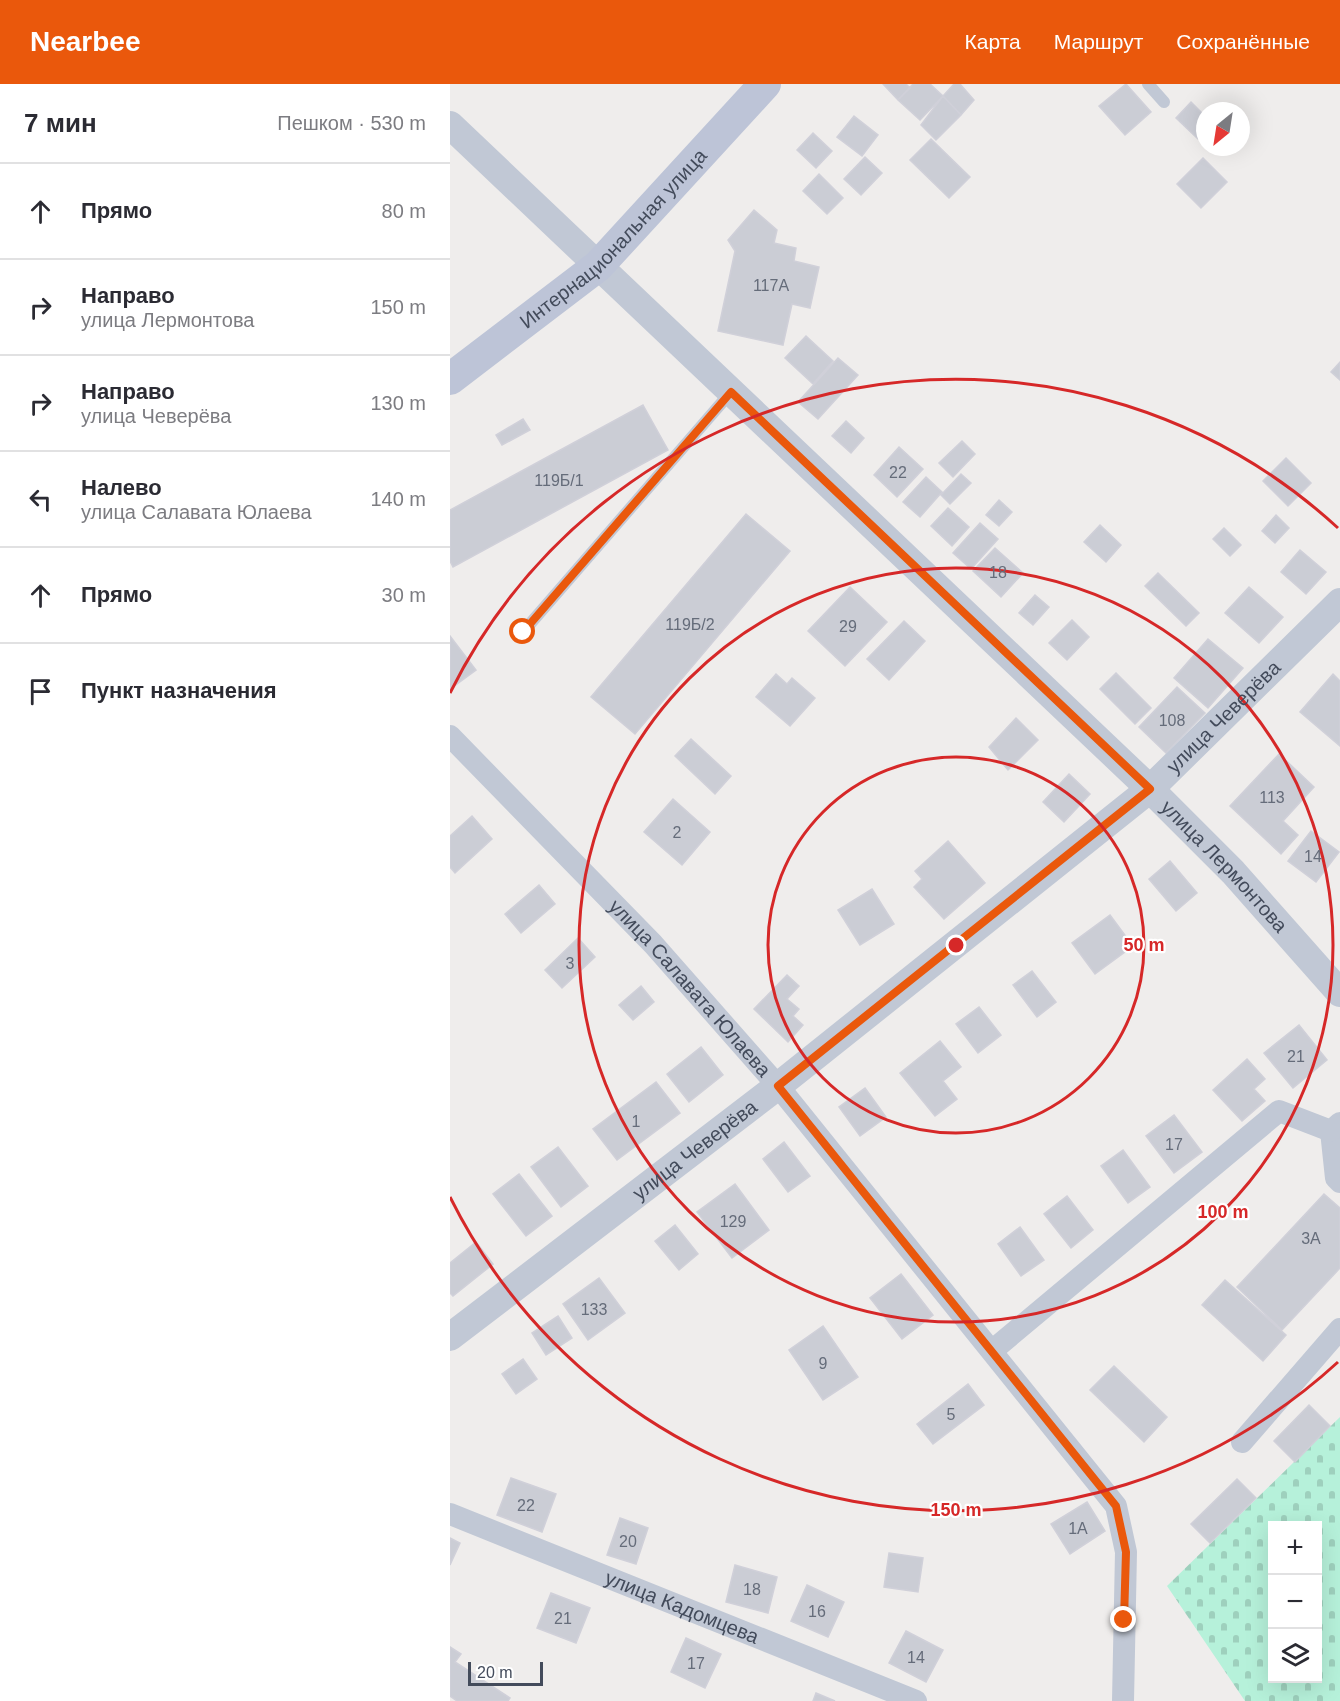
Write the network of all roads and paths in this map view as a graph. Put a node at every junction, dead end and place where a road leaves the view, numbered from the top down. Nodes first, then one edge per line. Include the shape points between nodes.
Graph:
1 (765, 84) edge
2 (1148, 84) edge
3 (1164, 102) dead end
4 (450, 125) edge
5 (598, 266) junction
6 (450, 379) edge
7 (731, 392) junction
8 (1340, 602) edge
9 (523, 632) dead end
10 (450, 736) edge
11 (1150, 789) junction
12 (1340, 993) edge
13 (778, 1086) junction
14 (1336, 1127) edge
15 (1340, 1182) edge
16 (1340, 1329) edge
17 (451, 1334) edge
18 (993, 1350) junction
19 (1242, 1442) dead end
20 (450, 1514) edge
21 (916, 1701) edge
22 (1122, 1701) edge

1 - 5 main road, Интернациональная улица
2 - 3 lane
4 - 5 street, улица Лермонтова
5 - 6 main road, Интернациональная улица
5 - 7 street, улица Лермонтова
7 - 9 lane
7 - 11 street, улица Лермонтова
8 - 11 street, улица Чеверёва
10 - 13 street, улица Салавата Юлаева via 653,944
11 - 12 street, улица Лермонтова via 1233,873
11 - 13 street, улица Чеверёва
13 - 17 street, улица Чеверёва
13 - 18 street, улица Салавата Юлаева
14 - 15 street via 1336,1178
14 - 18 street via 1279,1111
16 - 19 street
18 - 22 street, улица Салавата Юлаева via 1116,1506 1126,1552
20 - 21 street, улица Кадомцева

